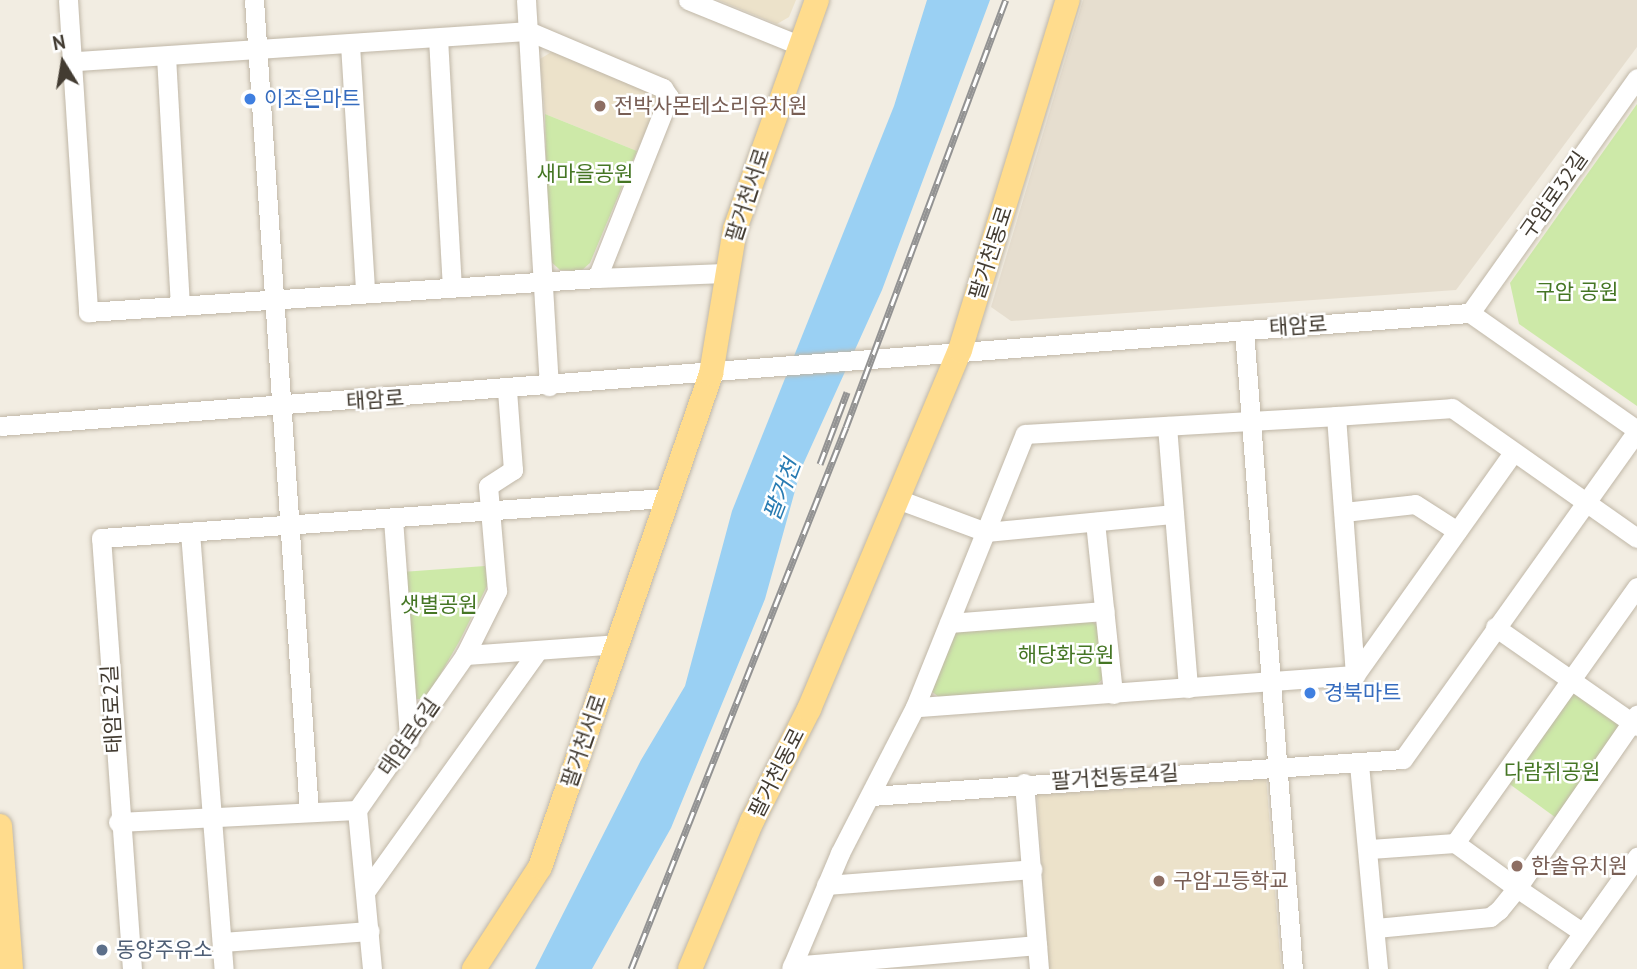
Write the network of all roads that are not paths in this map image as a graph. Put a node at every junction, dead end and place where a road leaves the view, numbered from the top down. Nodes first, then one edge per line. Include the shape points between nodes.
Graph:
1 (68, 0) edge
2 (254, 0) edge
3 (526, 0) edge
4 (688, 0) edge
5 (817, 0) edge
6 (1068, 0) edge
7 (528, 31) junction
8 (438, 38) junction
9 (350, 44) junction
10 (799, 45) junction
11 (257, 50) junction
12 (166, 56) junction
13 (72, 61) junction
14 (1637, 78) edge
15 (725, 273) junction
16 (597, 278) junction
17 (542, 280) junction
18 (452, 286) junction
19 (365, 291) junction
20 (274, 298) junction
21 (180, 304) junction
22 (1471, 313) junction
23 (1244, 330) junction
24 (960, 350) junction
25 (711, 374) junction
26 (549, 386) junction
27 (507, 390) junction
28 (280, 407) junction
29 (1336, 416) junction
30 (1251, 422) junction
31 (0, 426) edge
32 (1167, 426) junction
33 (1637, 430) edge
34 (1512, 454) junction
35 (665, 498) junction
36 (900, 500) junction
37 (1585, 503) junction
38 (1343, 512) junction
39 (490, 513) junction
40 (1174, 514) junction
41 (393, 519) junction
42 (1095, 522) junction
43 (289, 526) junction
44 (1457, 531) junction
45 (190, 532) junction
46 (986, 533) junction
47 (1637, 538) edge
48 (1637, 587) edge
49 (1105, 611) junction
50 (949, 622) junction
51 (1495, 627) junction
52 (617, 644) junction
53 (536, 653) junction
54 (465, 655) junction
55 (1354, 675) junction
56 (1270, 679) junction
57 (1570, 681) junction
58 (1188, 688) junction
59 (1114, 694) junction
60 (915, 707) junction
61 (1635, 721) edge
62 (410, 739) junction
63 (1359, 764) junction
64 (1277, 767) junction
65 (1024, 783) junction
66 (871, 796) junction
67 (357, 810) junction
68 (309, 812) junction
69 (212, 818) junction
70 (118, 822) junction
71 (0, 826) edge
72 (1455, 843) junction
73 (1370, 849) junction
74 (1637, 856) edge
75 (1032, 869) junction
76 (826, 885) junction
77 (1517, 888) junction
78 (365, 892) junction
79 (1376, 928) junction
80 (370, 931) junction
81 (1582, 932) junction
82 (222, 942) junction
83 (1037, 945) junction
84 (7, 963) edge
85 (792, 968) edge
86 (132, 969) edge
87 (224, 969) edge
88 (372, 969) edge
89 (474, 969) edge
90 (690, 969) edge
91 (1039, 969) edge
92 (1293, 969) edge
93 (1378, 969) edge
94 (1557, 969) edge

1 - 13 street
2 - 11 street
3 - 7 street
4 - 10 street
5 - 10 main road, 팔거천서로
6 - 24 main road, 팔거천동로
7 - 8 street
7 - 16 street via 663,88 669,97
7 - 17 street
8 - 9 street
8 - 18 street
9 - 11 street
9 - 19 street
10 - 15 main road, 팔거천서로 via 735,229
11 - 12 street
11 - 20 street
12 - 13 street
12 - 21 street
13 - 21 street via 88,312
14 - 22 street, 구암로32길
15 - 16 street
15 - 25 main road, 팔거천서로
16 - 17 street
17 - 18 street
17 - 26 street
18 - 19 street
19 - 20 street
20 - 21 street
20 - 28 street
22 - 23 street, 태암로
22 - 33 street
23 - 24 street, 태암로
23 - 30 street
24 - 25 street, 태암로
24 - 36 main road, 팔거천동로
25 - 26 street, 태암로
25 - 35 main road, 팔거천서로
26 - 27 street, 태암로
27 - 28 street, 태암로
27 - 39 street, 태암로6길 via 513,470 488,486
28 - 31 street, 태암로
28 - 43 street
29 - 30 street
29 - 34 street via 1452,408
29 - 38 street
30 - 32 street
30 - 56 street
32 - 40 street
32 - 46 street via 1025,434
33 - 37 street, 팔거천동로4길
34 - 37 street
34 - 44 street
35 - 39 street
35 - 52 main road, 팔거천서로
36 - 46 street
36 - 90 main road, 팔거천동로 via 809,709 752,821
37 - 47 street
37 - 51 street, 팔거천동로4길
38 - 44 street via 1415,504
38 - 55 street
39 - 41 street
39 - 54 street, 태암로6길 via 497,591
40 - 42 street
40 - 58 street
41 - 43 street
41 - 62 street
42 - 46 street
42 - 49 street
43 - 45 street
43 - 68 street
44 - 55 street
45 - 69 street
45 - 70 street, 태암로2길 via 102,538
46 - 50 street
48 - 57 street
49 - 50 street
49 - 59 street
50 - 60 street
51 - 57 street
51 - 63 street, 팔거천동로4길 via 1403,759
52 - 53 street
52 - 89 main road, 팔거천서로 via 540,867
53 - 54 street
53 - 78 street via 386,870
54 - 62 street, 태암로6길
55 - 56 street
56 - 58 street
56 - 64 street
57 - 61 street
57 - 72 street
58 - 59 street
59 - 60 street
60 - 66 street
61 - 77 street
62 - 67 street, 태암로6길
63 - 64 street, 팔거천동로4길
63 - 73 street
64 - 65 street, 팔거천동로4길
64 - 92 street
65 - 66 street, 팔거천동로4길
65 - 75 street
66 - 76 street
67 - 68 street
67 - 78 street
68 - 69 street
69 - 70 street
69 - 82 street
70 - 86 street, 태암로2길
71 - 84 main road
72 - 73 street
72 - 77 street
73 - 79 street
74 - 81 street
75 - 76 street
75 - 83 street
76 - 85 street
77 - 79 street via 1490,917
77 - 81 street
78 - 80 street
79 - 93 street
80 - 82 street
80 - 88 street
81 - 94 street
82 - 87 street
83 - 85 street
83 - 91 street

